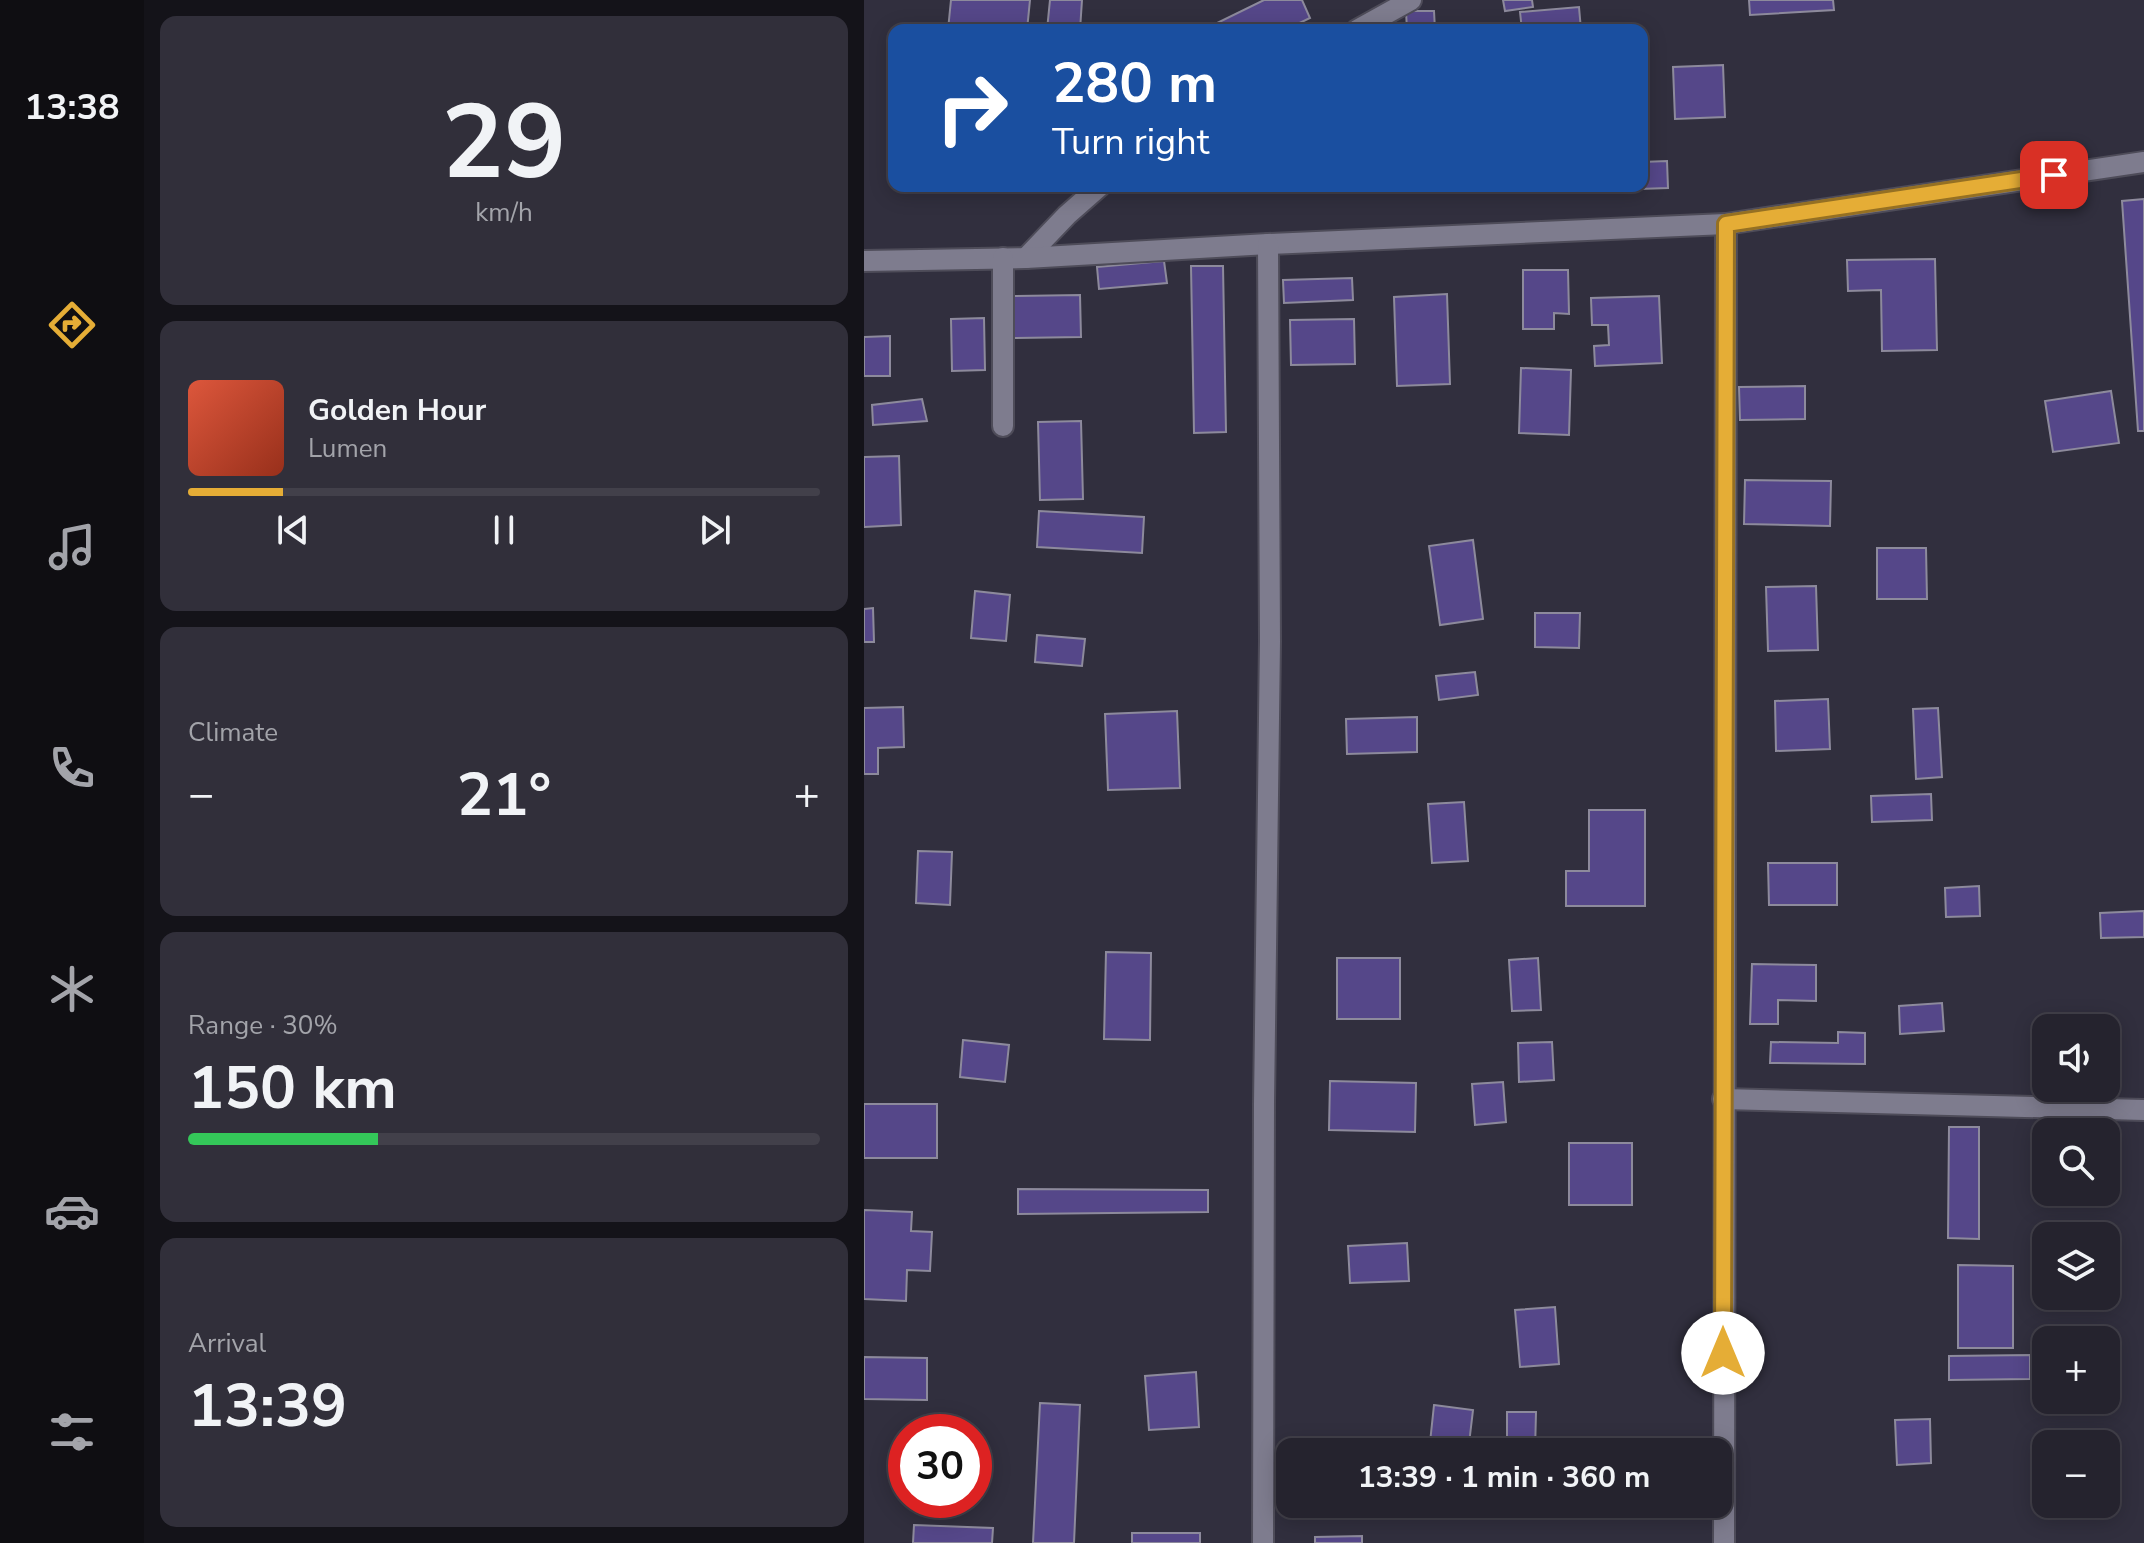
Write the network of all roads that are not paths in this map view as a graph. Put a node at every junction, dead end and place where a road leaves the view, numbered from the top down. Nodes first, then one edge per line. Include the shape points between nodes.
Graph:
1 (1411, 0) edge
2 (1368, 24) edge
3 (2144, 162) edge
4 (1093, 192) edge
5 (1726, 224) junction
6 (1268, 244) junction
7 (1003, 258) junction
8 (1026, 258) junction
9 (864, 261) edge
10 (1003, 426) dead end
11 (1723, 1099) junction
12 (2144, 1110) edge
13 (1263, 1543) edge
14 (1724, 1543) edge

1 - 2 street
3 - 5 street
4 - 8 street
5 - 6 street
5 - 11 street
6 - 8 street
6 - 13 street
7 - 8 street
7 - 9 street
7 - 10 street
11 - 12 street
11 - 14 street

